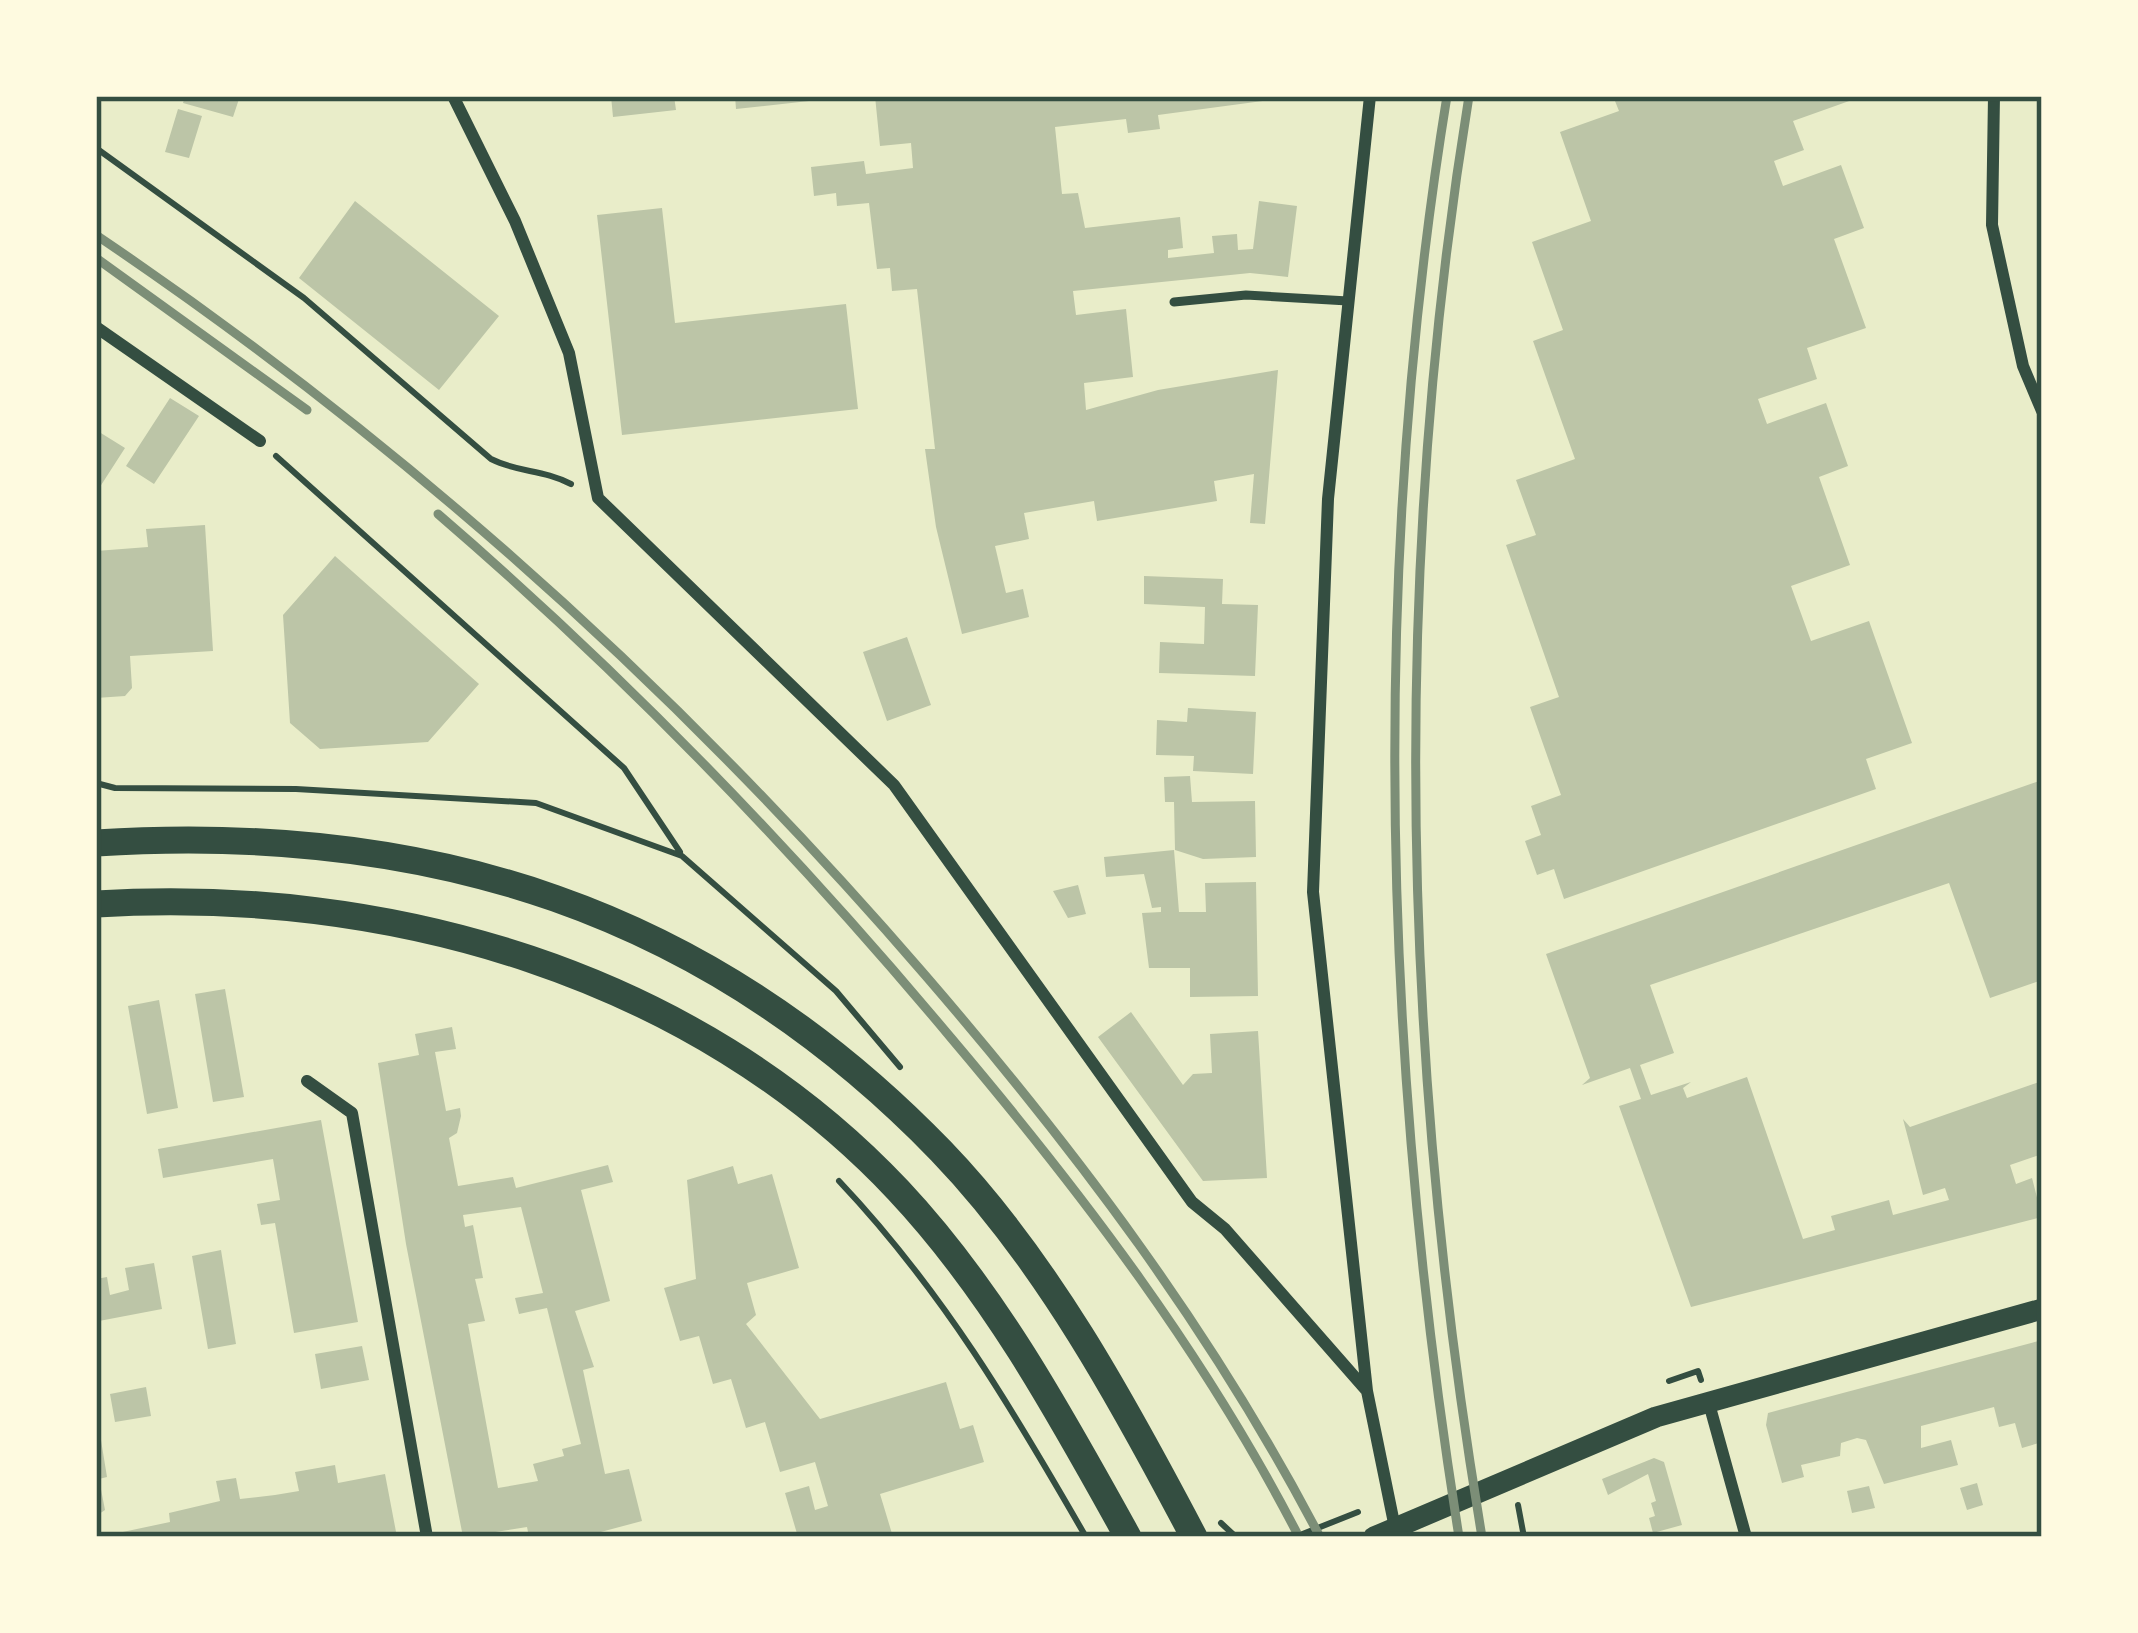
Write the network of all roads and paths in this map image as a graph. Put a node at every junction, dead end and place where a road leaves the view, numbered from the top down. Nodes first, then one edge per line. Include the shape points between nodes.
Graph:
1 (453, 96) edge
2 (1370, 96) edge
3 (1994, 96) edge
4 (96, 148) edge
5 (1348, 301) junction
6 (1174, 302) dead end
7 (96, 327) edge
8 (2042, 411) edge
9 (260, 441) joint
10 (598, 498) junction
11 (96, 843) edge
12 (682, 856) dead end
13 (96, 904) edge
14 (307, 1081) dead end
15 (834, 1177) dead end
16 (2042, 1309) edge
17 (1366, 1391) junction
18 (1708, 1400) junction
19 (1384, 1532) edge
20 (427, 1537) edge
21 (1086, 1537) edge
22 (1128, 1537) edge
23 (1194, 1537) edge
24 (1746, 1537) edge

1 - 10 street via 569,353
2 - 5 street
3 - 8 street via 1991,225 2023,366
4 - 10 path via 304,298 491,459 519,473 542,469
5 - 6 lane
5 - 17 street via 1328,499 1313,892
7 - 9 street
9 - 12 path via 624,768
10 - 17 street via 894,785 1192,1202
11 - 23 main road via 245,839 363,848 446,866 604,914 736,982 844,1059 944,1154 1030,1261
13 - 22 main road via 306,907 408,922 544,961 677,1024 801,1098 898,1190 974,1281
14 - 20 street via 352,1113
15 - 21 path via 941,1300
16 - 18 street
17 - 19 street
18 - 19 street
18 - 24 street

